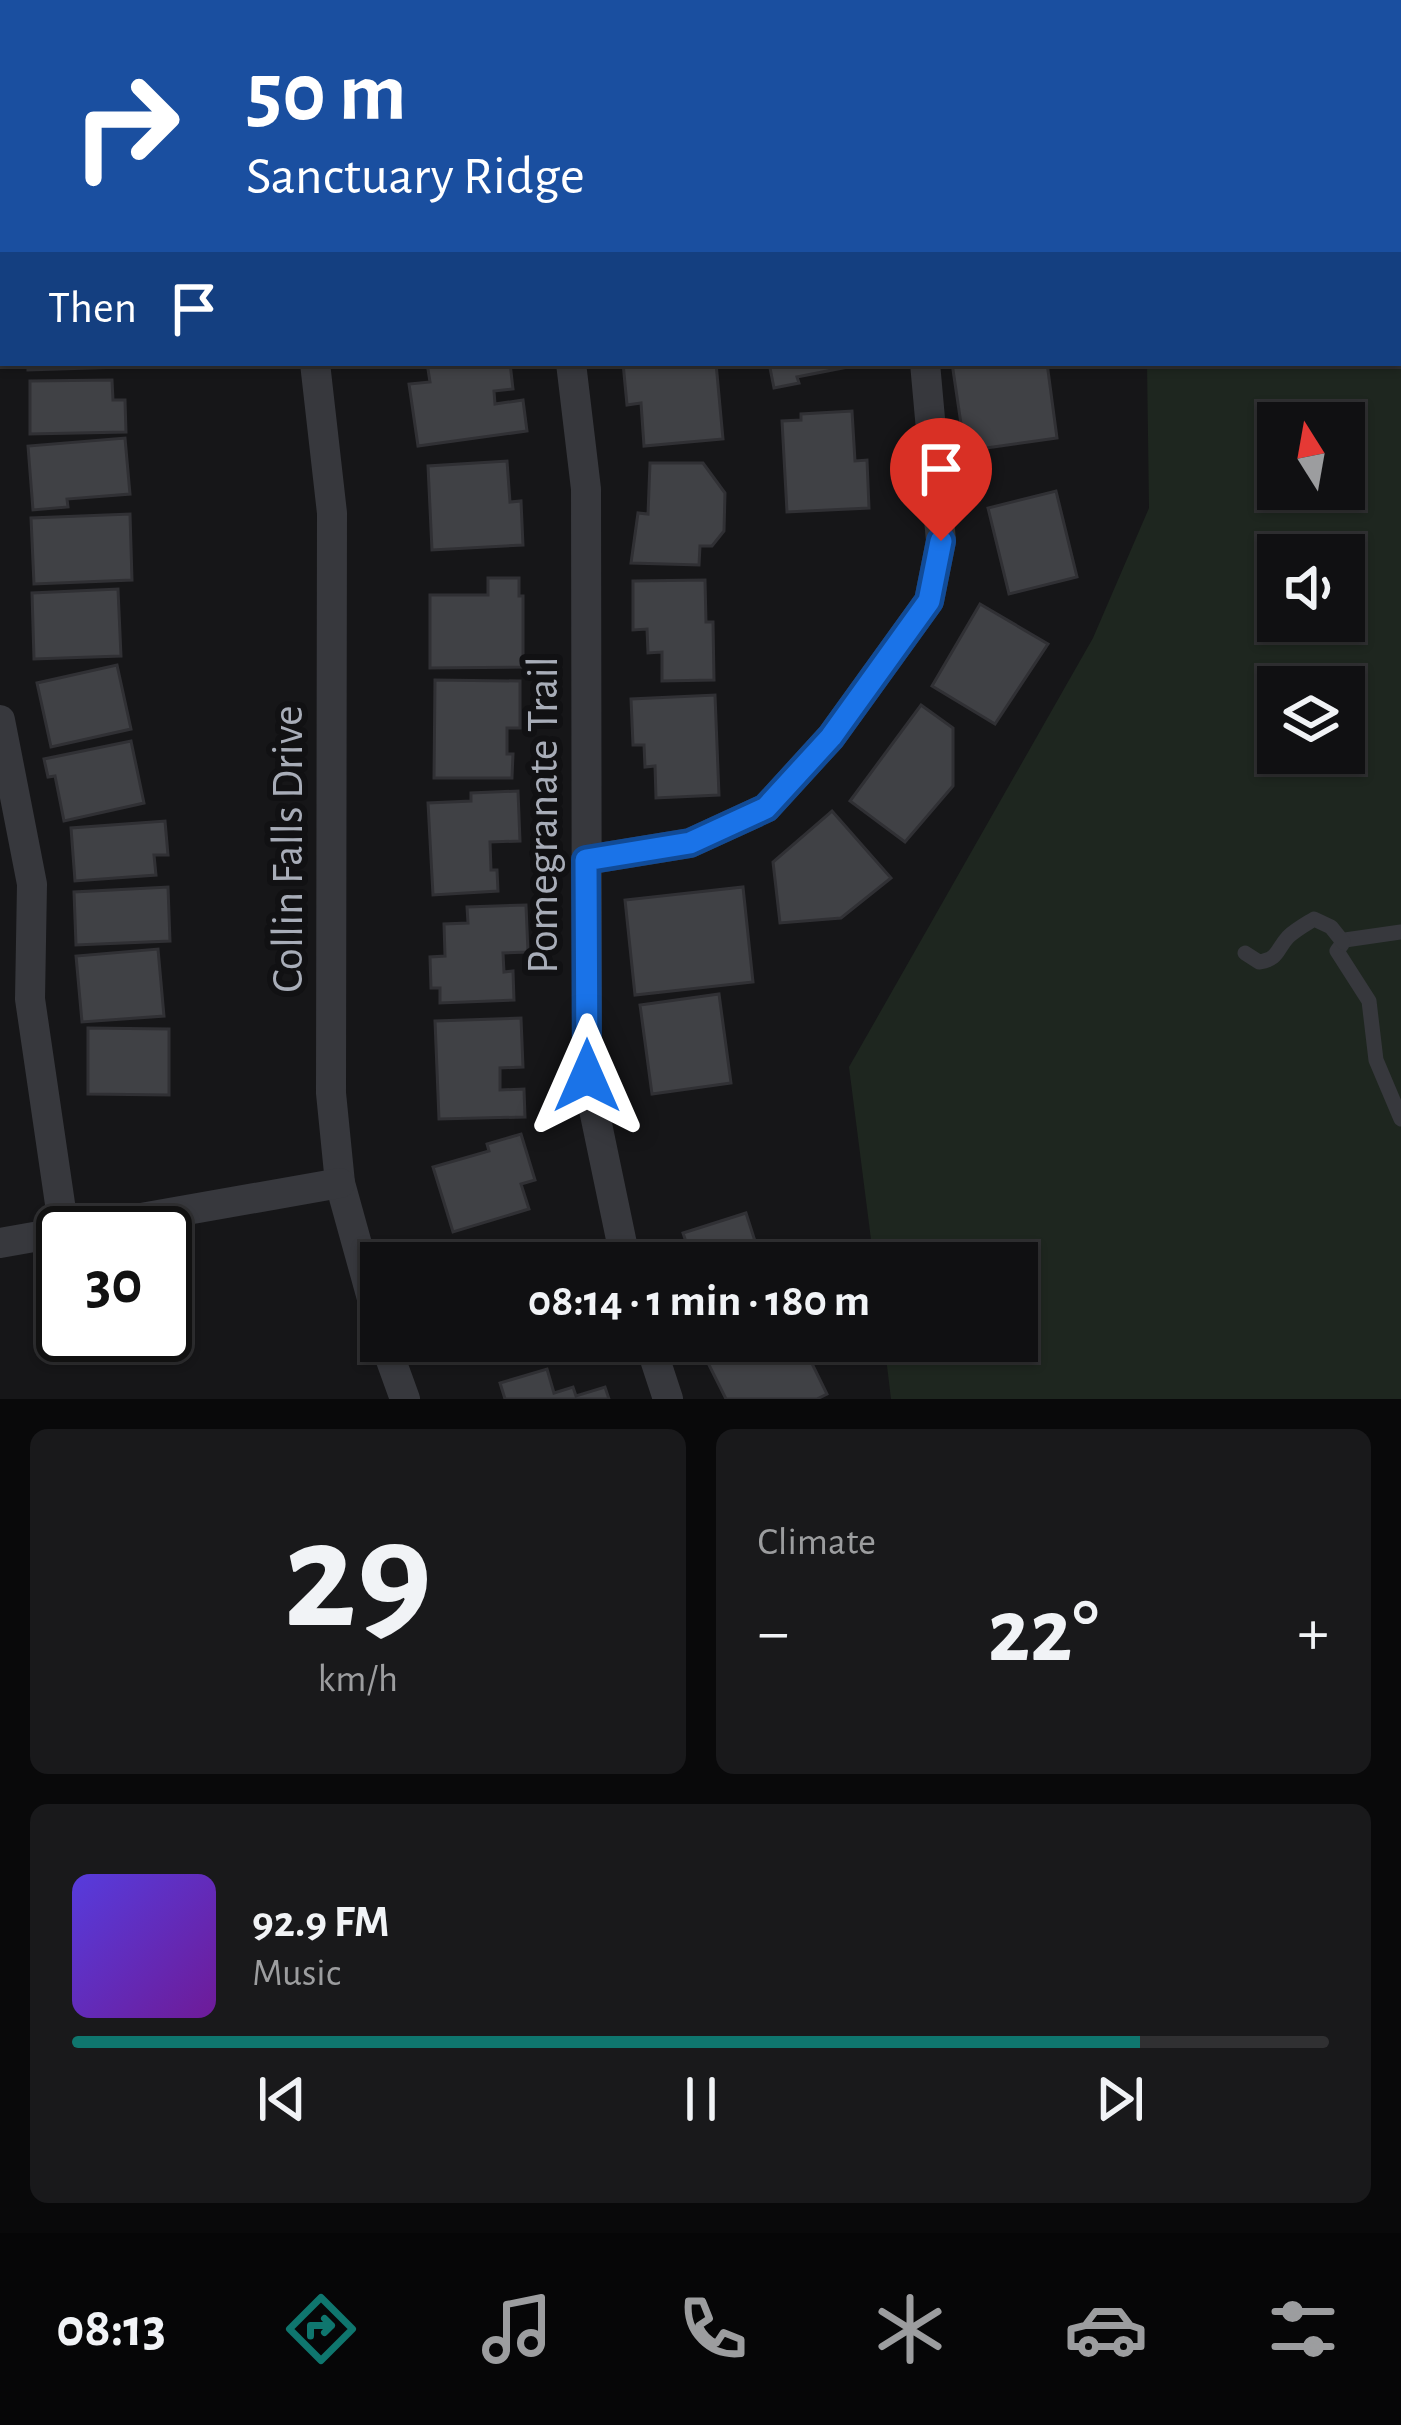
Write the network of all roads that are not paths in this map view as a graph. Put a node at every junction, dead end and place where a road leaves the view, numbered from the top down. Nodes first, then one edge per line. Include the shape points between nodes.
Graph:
1 (315, 366) edge
2 (571, 366) edge
3 (925, 366) edge
4 (0, 720) edge
5 (586, 860) junction
6 (1401, 932) edge
7 (1343, 942) junction
8 (1245, 953) dead end
9 (15, 1001) edge
10 (1401, 1119) edge
11 (340, 1183) junction
12 (59, 1206) edge
13 (192, 1209) edge
14 (36, 1236) edge
15 (622, 1242) edge
16 (0, 1243) edge
17 (360, 1255) edge
18 (392, 1362) edge
19 (656, 1362) edge
20 (405, 1399) edge
21 (668, 1399) edge

1 - 11 street, Collin Falls Drive via 332,513 331,1093
2 - 5 street, Pomegranate Trail via 586,489
3 - 5 street via 941,541 929,601 831,737 766,808 690,843
4 - 9 street via 32,884
5 - 15 street, Pomegranate Trail via 587,1076
6 - 7 lane
7 - 8 lane via 1314,919 1270,960
7 - 10 lane via 1337,951 1369,1001 1376,1060
9 - 12 street
11 - 13 street
11 - 17 street, Collin Falls Drive
14 - 16 street
18 - 20 street
19 - 21 street

